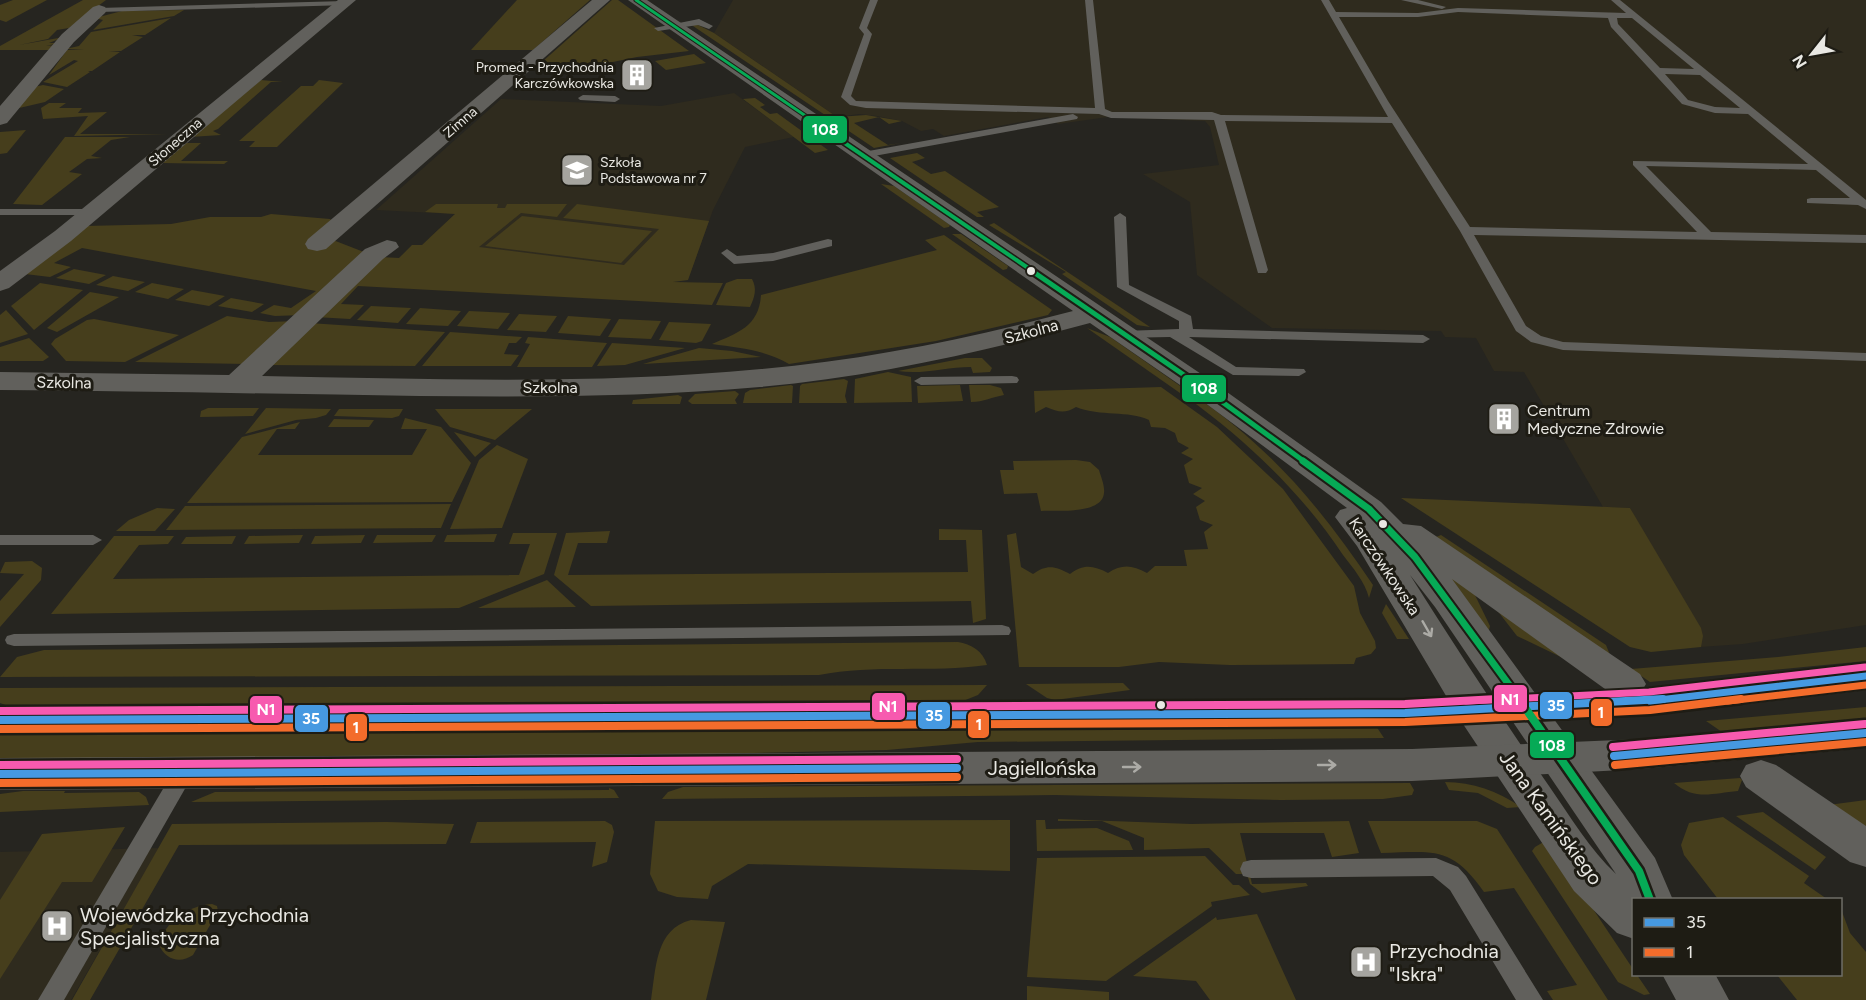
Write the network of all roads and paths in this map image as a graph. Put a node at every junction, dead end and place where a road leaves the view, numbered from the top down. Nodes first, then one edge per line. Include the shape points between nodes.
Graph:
1 (602, 0) edge
2 (636, 0) edge
3 (874, 0) edge
4 (1089, 0) edge
5 (1325, 0) edge
6 (1405, 0) edge
7 (1524, 0) edge
8 (1616, 0) edge
9 (347, 1) edge
10 (104, 5) edge
11 (1458, 10) junction
12 (1535, 13) junction
13 (1334, 14) junction
14 (1636, 16) junction
15 (1613, 20) junction
16 (1647, 25) junction
17 (709, 26) dead end
18 (666, 27) junction
19 (1627, 39) junction
20 (1664, 39) junction
21 (1657, 70) junction
22 (1703, 72) junction
23 (583, 98) dead end
24 (615, 99) dead end
25 (1100, 111) junction
26 (1751, 111) junction
27 (1219, 118) junction
28 (0, 119) edge
29 (1395, 120) junction
30 (863, 155) junction
31 (1819, 167) junction
32 (1811, 201) dead end
33 (1864, 204) edge
34 (0, 212) edge
35 (91, 212) junction
36 (1120, 217) dead end
37 (1466, 231) junction
38 (1707, 235) junction
39 (1866, 239) edge
40 (828, 243) dead end
41 (317, 244) dead end
42 (387, 247) dead end
43 (727, 253) dead end
44 (1262, 270) dead end
45 (6, 274) edge
46 (1092, 314) junction
47 (1180, 333) junction
48 (1124, 335) junction
49 (1423, 339) dead end
50 (1866, 357) edge
51 (1299, 372) dead end
52 (1012, 380) dead end
53 (0, 381) edge
54 (921, 381) dead end
55 (235, 386) junction
56 (1273, 437) junction
57 (1369, 509) junction
58 (0, 540) edge
59 (93, 540) dead end
60 (1002, 631) dead end
61 (14, 640) dead end
62 (1866, 676) edge
63 (1626, 684) dead end
64 (1527, 710) junction
65 (1475, 711) junction
66 (0, 720) edge
67 (1866, 733) edge
68 (1562, 758) junction
69 (1509, 761) junction
70 (183, 773) junction
71 (0, 774) edge
72 (1761, 776) dead end
73 (1866, 849) edge
74 (1251, 869) dead end
75 (1649, 898) edge
76 (1632, 917) edge
77 (1687, 976) edge
78 (51, 1000) edge
79 (1530, 1000) edge
80 (1704, 1000) edge

1 - 41 street, Zimna
2 - 18 street, Karczówkowska
3 - 25 lane via 863,28 868,34 846,97 853,103
4 - 25 lane
5 - 13 lane
6 - 11 lane
7 - 12 lane
8 - 14 lane
9 - 10 lane
9 - 35 street, Słoneczna
10 - 28 street via 68,38
11 - 12 lane
11 - 13 lane via 1418,15
12 - 15 lane
13 - 29 lane
14 - 15 lane
14 - 16 lane
15 - 16 lane
15 - 19 lane
16 - 20 lane
17 - 18 lane via 699,22
18 - 30 street, Karczówkowska
19 - 20 lane
19 - 21 lane
20 - 22 lane
21 - 22 lane
21 - 26 lane via 1685,102 1715,110
22 - 26 lane
23 - 24 lane
25 - 27 lane via 1111,115
25 - 30 lane
26 - 31 lane
27 - 29 lane
27 - 44 lane
29 - 37 lane
30 - 46 street, Karczówkowska
31 - 33 lane
31 - 38 lane via 1637,163
32 - 33 lane
34 - 35 lane
35 - 45 street, Słoneczna
36 - 47 lane via 1123,287 1186,319
37 - 38 lane
37 - 50 lane via 1521,328 1553,345
38 - 39 lane
40 - 43 lane via 750,260 734,260
42 - 55 street via 374,254
46 - 48 street, Karczówkowska
46 - 55 street, Szkolna via 983,343 762,378 609,387
47 - 48 lane
47 - 49 lane
47 - 51 lane via 1233,371
48 - 56 street, Karczówkowska
52 - 54 lane
53 - 55 street, Szkolna
56 - 57 street, Karczówkowska
56 -> 65 street, Karczówkowska via 1334,495 1372,541
57 - 63 street via 1387,517
57 - 64 street, Karczówkowska via 1415,557
58 - 59 lane
60 - 61 lane
62 - 64 street via 1650,701
64 - 65 street
64 - 68 street, Karczówkowska
65 - 66 street
65 - 69 street, Jana Kamińskiego
67 - 68 street, Jagiellońska
68 - 69 street, Jagiellońska
68 - 75 street via 1639,872
70 -> 69 street, Jagiellońska via 1412,765
69 - 76 street, Jana Kamińskiego via 1590,878
70 - 71 street, Jagiellońska
70 - 78 lane
72 - 73 street
74 - 79 lane via 1436,867 1458,883
77 - 80 street

